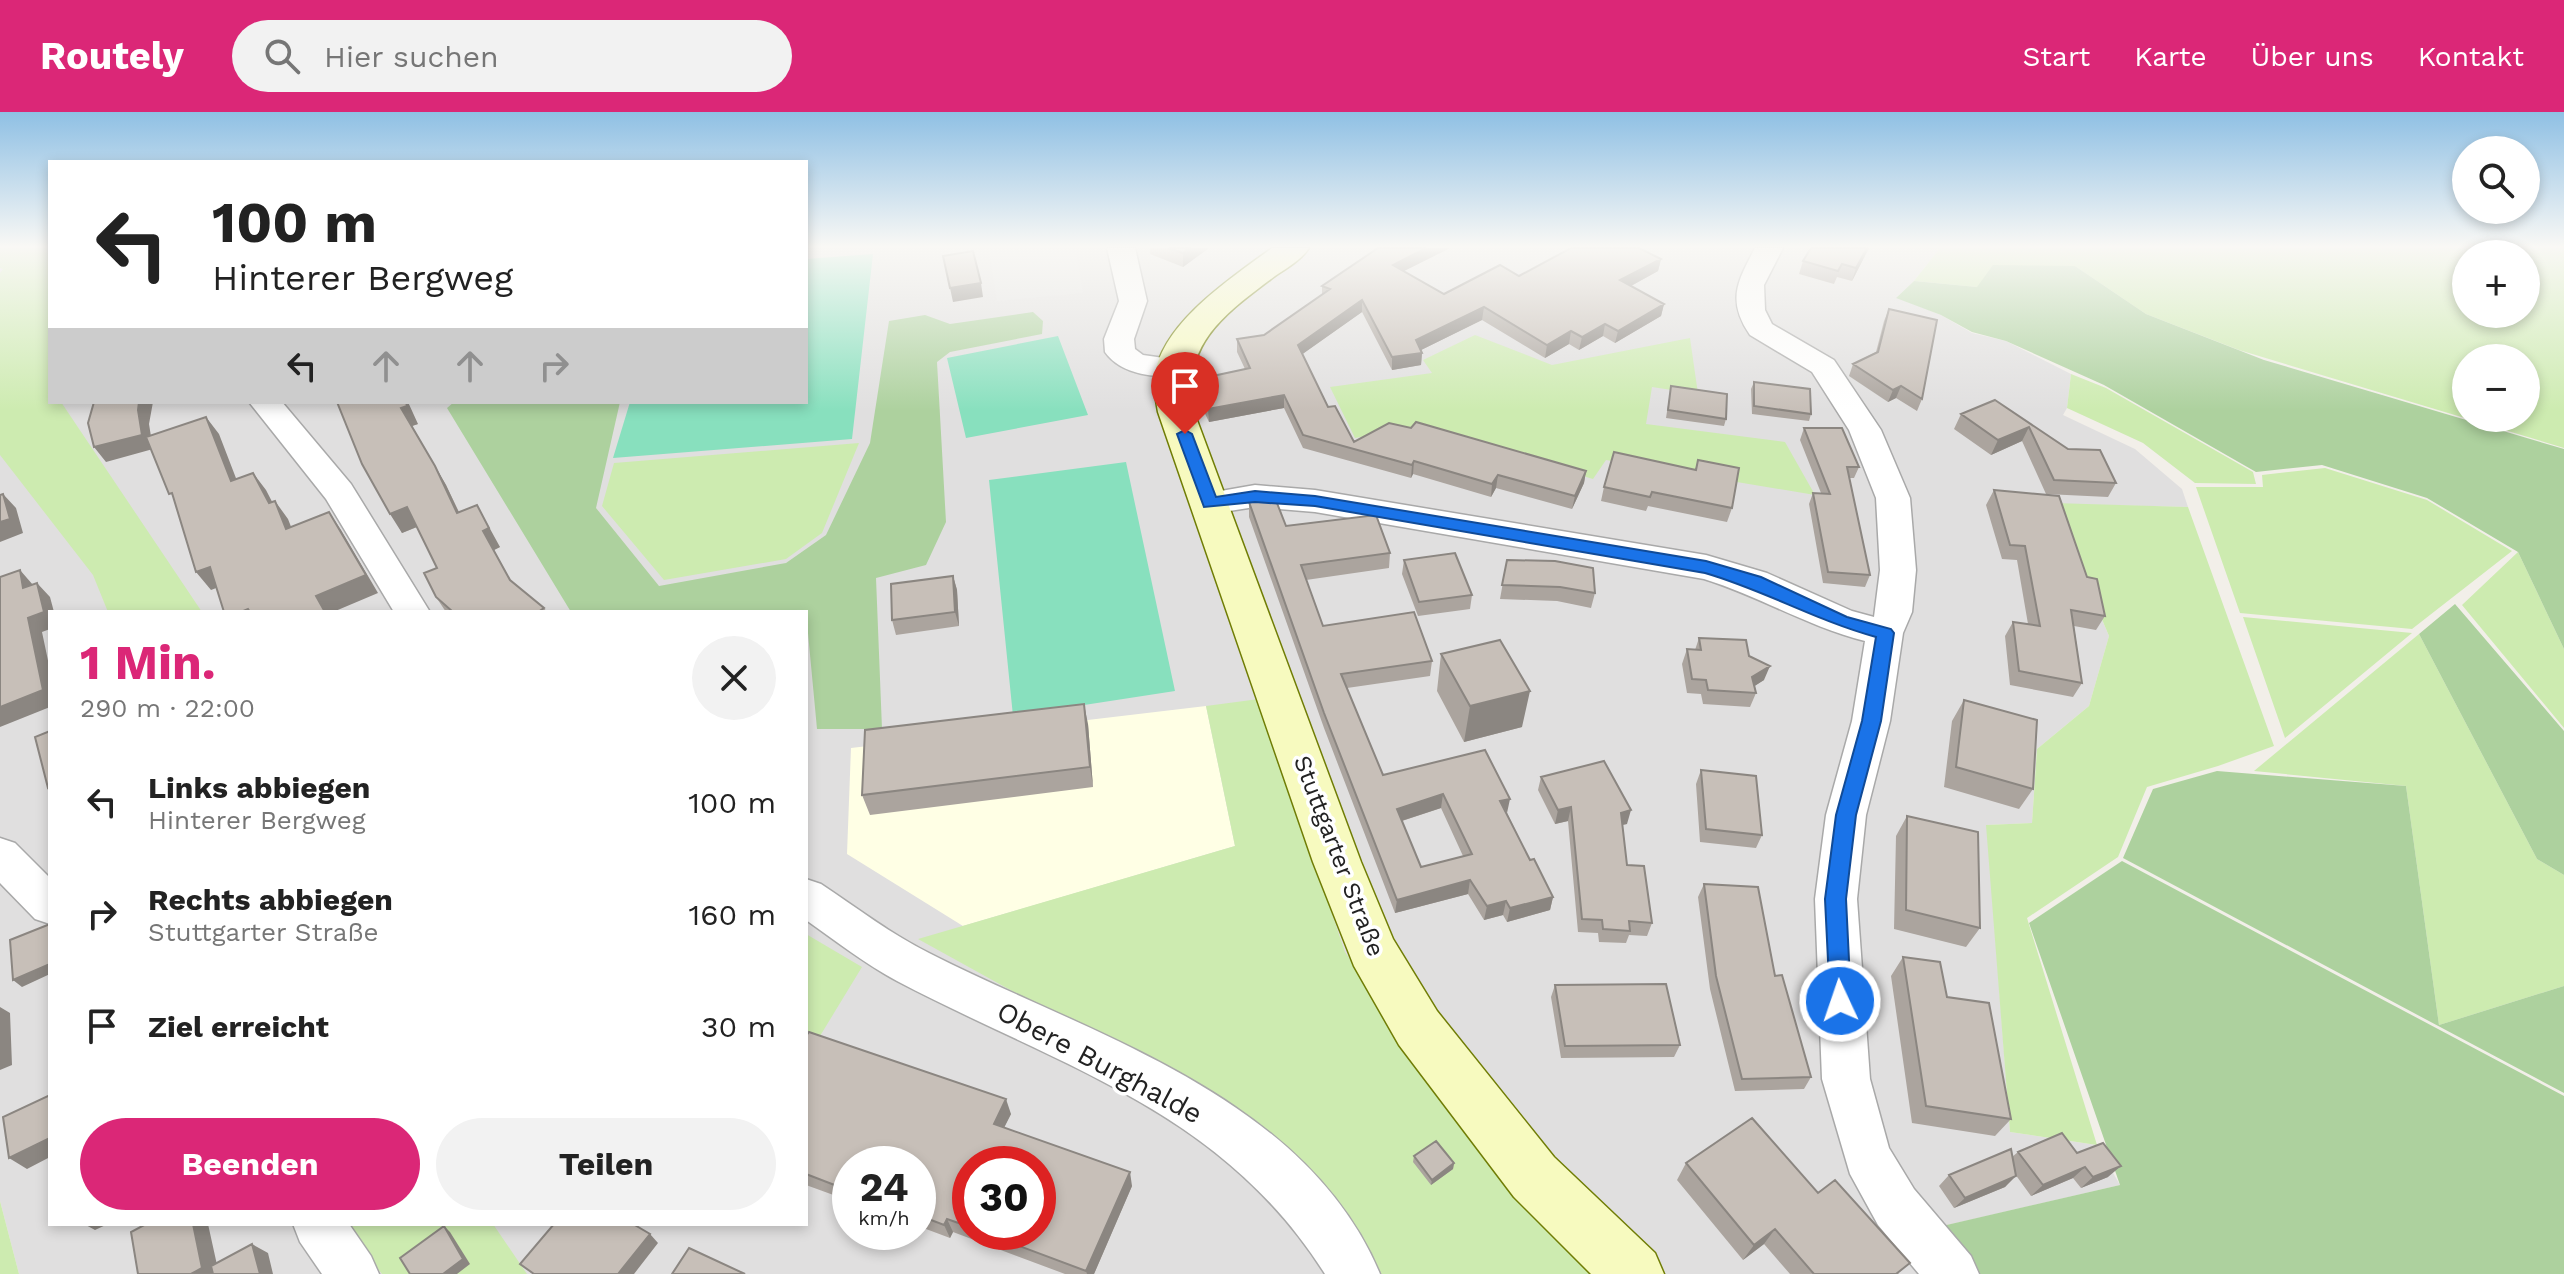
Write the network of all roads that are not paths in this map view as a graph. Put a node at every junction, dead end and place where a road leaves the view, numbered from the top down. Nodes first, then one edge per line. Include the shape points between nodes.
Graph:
1 (1133, 302) edge
2 (1226, 302) edge
3 (1751, 302) edge
4 (1174, 367) junction
5 (267, 404) edge
6 (1210, 503) junction
7 (411, 610) edge
8 (1885, 633) junction
9 (0, 855) edge
10 (808, 898) edge
11 (48, 904) edge
12 (319, 1226) edge
13 (353, 1274) edge
14 (1354, 1274) edge
15 (1634, 1274) edge
16 (1953, 1274) edge

1 - 4 street via 1119,339 1120,352 1135,363
2 - 4 main road via 1204,320
3 - 8 street via 1760,329 1823,366 1865,430 1893,498 1898,570 1894,612
4 - 6 main road, Stuttgarter Straße via 1176,412
5 - 7 street via 339,492
6 - 8 street via 1255,496 1315,501 1706,567 1755,582 1842,622
6 - 15 main road, Stuttgarter Straße via 1372,950 1418,1028 1534,1177
8 - 16 street via 1871,721 1846,815 1836,899 1846,1079 1867,1157 1896,1207
9 - 11 street
10 - 14 street, Obere Burghalde via 910,966 1179,1098 1280,1176 1328,1232
12 - 13 street

